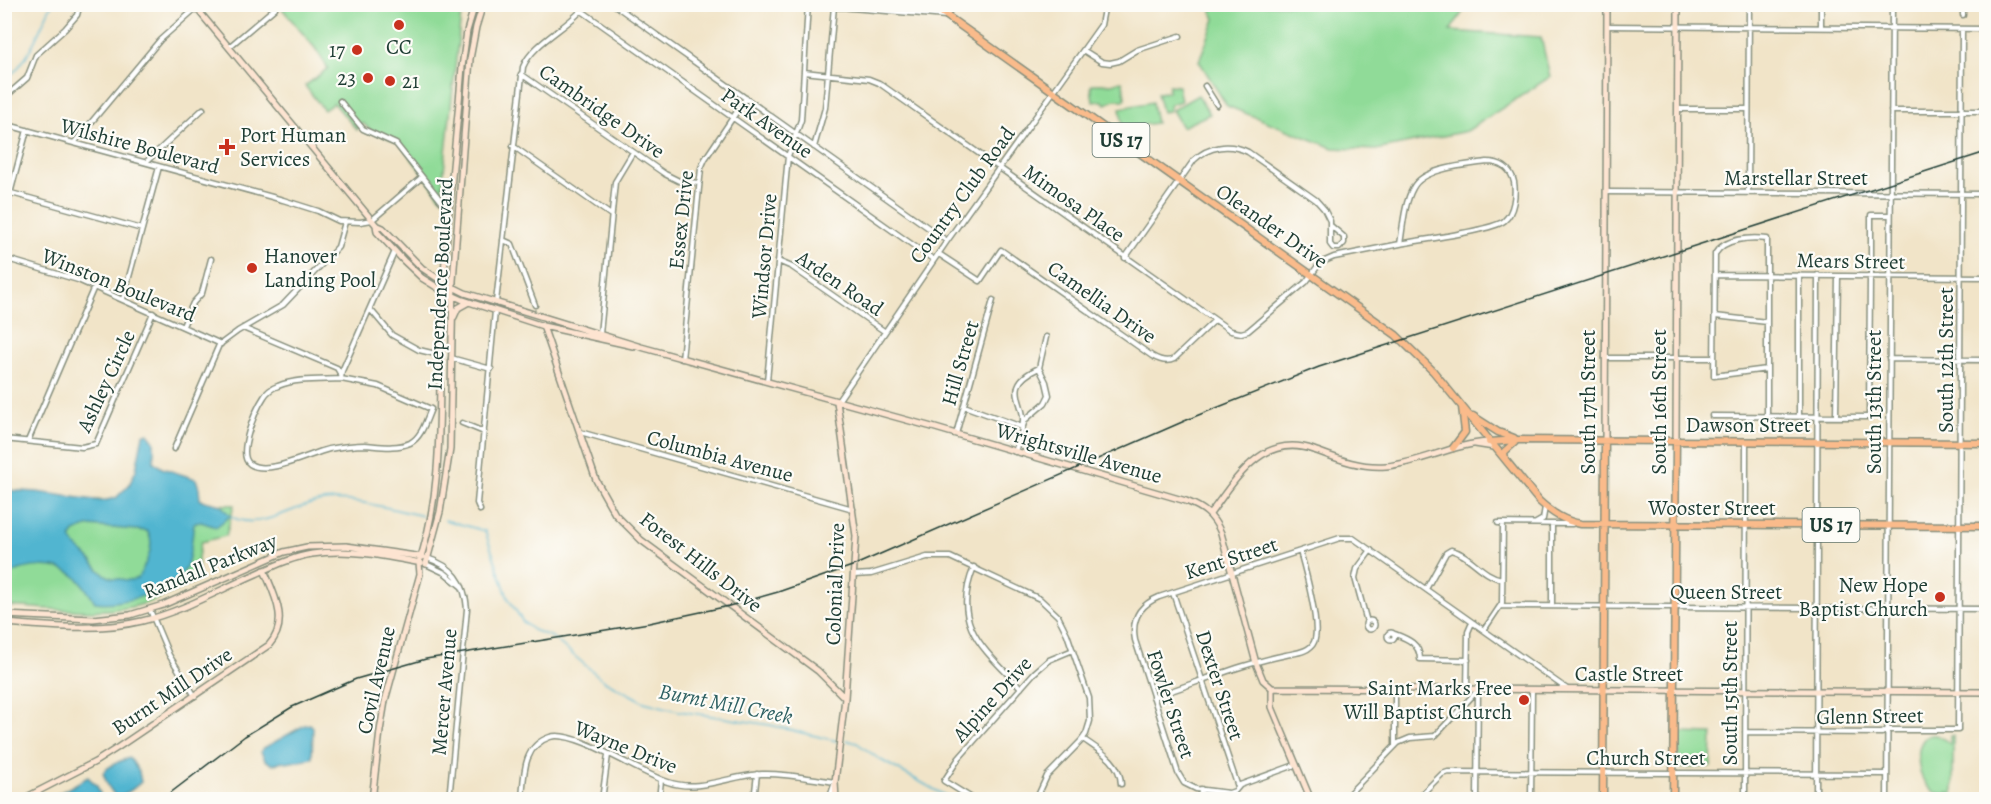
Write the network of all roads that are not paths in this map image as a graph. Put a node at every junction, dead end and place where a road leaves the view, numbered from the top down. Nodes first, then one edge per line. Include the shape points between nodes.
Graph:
1 (80, 4) edge
2 (475, 4) edge
3 (483, 4) edge
4 (587, 4) edge
5 (613, 4) edge
6 (930, 4) edge
7 (955, 4) edge
8 (1105, 4) edge
9 (1607, 4) edge
10 (1678, 4) edge
11 (1749, 4) edge
12 (1821, 4) edge
13 (1892, 4) edge
14 (1963, 4) edge
15 (806, 5) edge
16 (195, 6) edge
17 (273, 6) edge
18 (834, 6) edge
19 (582, 11) junction
20 (1963, 15) dead end
21 (4, 16) edge
22 (946, 16) junction
23 (4, 22) edge
24 (1607, 26) junction
25 (1749, 26) junction
26 (1678, 27) junction
27 (1821, 27) junction
28 (1891, 27) junction
29 (1962, 29) junction
30 (1986, 29) edge
31 (1180, 36) dead end
32 (229, 47) junction
33 (1083, 50) junction
34 (804, 72) junction
35 (521, 74) junction
36 (828, 75) junction
37 (1206, 86) dead end
38 (1053, 93) junction
39 (4, 98) edge
40 (746, 98) junction
41 (340, 101) dead end
42 (1216, 105) dead end
43 (203, 109) dead end
44 (1748, 109) junction
45 (1678, 110) junction
46 (1891, 111) junction
47 (1963, 111) junction
48 (1986, 111) edge
49 (732, 117) junction
50 (4, 124) edge
51 (27, 130) junction
52 (796, 134) junction
53 (74, 143) junction
54 (513, 146) junction
55 (814, 147) junction
56 (633, 152) junction
57 (788, 156) junction
58 (145, 163) junction
59 (159, 167) junction
60 (999, 168) junction
61 (422, 177) junction
62 (1179, 181) junction
63 (699, 183) junction
64 (4, 192) edge
65 (1606, 192) junction
66 (1677, 192) junction
67 (10, 193) junction
68 (1748, 193) junction
69 (1890, 194) junction
70 (1962, 194) junction
71 (1986, 194) edge
72 (442, 202) dead end
73 (611, 215) junction
74 (1890, 215) junction
75 (4, 216) edge
76 (372, 220) junction
77 (345, 222) junction
78 (376, 225) junction
79 (1330, 226) junction
80 (142, 229) junction
81 (503, 240) junction
82 (947, 241) junction
83 (1400, 244) junction
84 (395, 251) junction
85 (939, 254) junction
86 (4, 258) edge
87 (1125, 258) junction
88 (211, 259) dead end
89 (934, 260) junction
90 (778, 261) junction
91 (1311, 275) junction
92 (1716, 275) junction
93 (1768, 275) junction
94 (1799, 275) junction
95 (1818, 275) junction
96 (1838, 276) junction
97 (1870, 276) junction
98 (1890, 276) junction
99 (1961, 277) junction
100 (1986, 277) edge
101 (443, 282) junction
102 (94, 287) junction
103 (453, 287) junction
104 (443, 291) junction
105 (453, 296) junction
106 (123, 299) junction
107 (993, 300) dead end
108 (469, 302) junction
109 (496, 303) junction
110 (535, 305) dead end
111 (370, 309) junction
112 (495, 311) junction
113 (153, 313) junction
114 (1715, 316) junction
115 (1214, 321) junction
116 (1767, 322) junction
117 (453, 324) junction
118 (183, 326) junction
119 (543, 326) junction
120 (243, 328) junction
121 (884, 331) junction
122 (600, 334) junction
123 (1046, 336) dead end
124 (221, 344) junction
125 (641, 347) junction
126 (440, 355) junction
127 (451, 358) junction
128 (1605, 358) junction
129 (1676, 358) junction
130 (1714, 358) junction
131 (682, 359) junction
132 (1889, 359) junction
133 (1960, 360) junction
134 (1986, 360) edge
135 (1040, 368) junction
136 (491, 369) junction
137 (1767, 369) junction
138 (341, 379) junction
139 (767, 382) junction
140 (837, 402) junction
141 (964, 406) junction
142 (1462, 406) junction
143 (1470, 414) junction
144 (1712, 416) dead end
145 (1767, 416) junction
146 (1799, 416) junction
147 (1818, 416) junction
148 (1836, 416) junction
149 (462, 423) dead end
150 (1022, 427) junction
151 (484, 432) junction
152 (579, 432) junction
153 (956, 434) junction
154 (4, 439) edge
155 (1522, 440) junction
156 (28, 441) junction
157 (1605, 441) junction
158 (1676, 441) junction
159 (1746, 442) junction
160 (1818, 442) junction
161 (1889, 442) junction
162 (1960, 443) junction
163 (1986, 443) edge
164 (1491, 445) junction
165 (1453, 448) junction
166 (174, 449) dead end
167 (1015, 452) junction
168 (1506, 462) junction
169 (1545, 507) junction
170 (853, 509) junction
171 (480, 510) dead end
172 (1210, 514) junction
173 (1557, 516) joint
174 (1533, 524) junction
175 (1581, 524) junction
176 (1604, 524) junction
177 (1746, 524) junction
178 (1552, 525) junction
179 (1675, 525) junction
180 (1817, 525) junction
181 (1888, 525) junction
182 (1960, 525) junction
183 (1986, 526) edge
184 (1371, 550) junction
185 (1300, 551) junction
186 (261, 562) junction
187 (423, 562) junction
188 (974, 567) junction
189 (264, 570) junction
190 (1232, 573) junction
191 (854, 575) junction
192 (1502, 579) junction
193 (1426, 589) junction
194 (1173, 593) junction
195 (1501, 606) junction
196 (1552, 606) junction
197 (1604, 606) junction
198 (1675, 607) junction
199 (1746, 608) junction
200 (1816, 608) junction
201 (1888, 608) junction
202 (1959, 609) junction
203 (1986, 609) edge
204 (150, 610) junction
205 (4, 615) edge
206 (1137, 615) joint
207 (154, 618) junction
208 (1367, 622) dead end
209 (4, 623) edge
210 (1474, 623) junction
211 (1484, 630) junction
212 (1395, 634) dead end
213 (1072, 650) junction
214 (1468, 660) junction
215 (1256, 663) junction
216 (1202, 681) junction
217 (1021, 688) junction
218 (1272, 688) junction
219 (1395, 689) junction
220 (1467, 689) junction
221 (1478, 689) junction
222 (1532, 690) junction
223 (1568, 690) junction
224 (1603, 690) junction
225 (1674, 690) junction
226 (1745, 691) junction
227 (1816, 691) junction
228 (1887, 692) junction
229 (1958, 692) junction
230 (1986, 692) edge
231 (195, 696) junction
232 (1153, 697) junction
233 (845, 698) junction
234 (1887, 730) junction
235 (1745, 732) junction
236 (1816, 732) junction
237 (1083, 739) junction
238 (1395, 747) junction
239 (608, 755) junction
240 (1295, 765) junction
241 (1477, 772) junction
242 (1532, 773) junction
243 (1603, 773) junction
244 (1673, 773) junction
245 (1745, 773) junction
246 (757, 774) junction
247 (1816, 774) junction
248 (1887, 774) junction
249 (661, 780) junction
250 (835, 782) junction
251 (1121, 784) dead end
252 (1238, 788) junction
253 (1201, 789) junction
254 (21, 800) edge
255 (372, 800) edge
256 (449, 800) edge
257 (522, 800) edge
258 (602, 800) edge
259 (659, 800) edge
260 (754, 800) edge
261 (829, 800) edge
262 (836, 800) edge
263 (975, 800) edge
264 (1036, 800) edge
265 (1200, 800) edge
266 (1311, 800) edge
267 (1344, 800) edge
268 (1416, 800) edge
269 (1477, 800) edge
270 (1532, 800) edge
271 (1602, 800) edge
272 (1673, 800) edge
273 (1745, 800) edge
274 (1816, 800) edge
275 (1887, 800) edge

1 - 39 street via 79,12 65,29 36,55 27,78
2 - 101 street, Independence Boulevard via 462,60
3 - 103 street, Independence Boulevard via 470,59
4 - 19 street
5 - 40 street, Park Avenue
6 - 22 main road, Oleander Drive / US 17
7 - 22 street
8 - 33 street, Country Club Road via 1101,25
9 - 24 street, South 17th Street
10 - 26 street, South 16th Street
11 - 25 street
12 - 27 street
13 - 28 street, South 13th Street
14 - 20 street
15 - 18 street
15 - 34 street, Windsor Drive
16 - 32 street, Wrightsville Avenue
16 - 53 street via 160,40
17 - 32 street
18 - 22 street
18 - 36 street
19 - 35 street via 530,55
19 - 49 street, Park Avenue
21 - 23 street
22 - 38 main road, Oleander Drive / US 17
24 - 26 street
24 - 65 street, South 17th Street
25 - 26 street
25 - 27 street
25 - 44 street
26 - 45 street, South 16th Street
27 - 28 street
28 - 29 street
28 - 46 street, South 13th Street
29 - 30 street
29 - 47 street, South 12th Street
31 - 33 street via 1110,63
32 - 76 street, Wrightsville Avenue
33 - 38 street, Country Club Road
34 - 36 street, Mimosa Place
34 - 52 street, Windsor Drive via 801,120
35 - 54 street
35 - 56 street, Cambridge Drive
36 - 55 street via 824,114
36 - 60 street, Mimosa Place via 876,81
37 - 42 street
38 - 60 street, Country Club Road
38 - 62 main road, Oleander Drive / US 17
40 - 49 street, Essex Drive
40 - 52 street, Park Avenue
41 - 61 street via 363,129 396,144
43 - 58 street
44 - 45 street
44 - 68 street
45 - 66 street, South 16th Street
46 - 47 street
46 - 69 street, South 13th Street
47 - 48 street
47 - 70 street, South 12th Street
49 - 57 street, Park Avenue
49 - 63 street, Essex Drive via 705,159
50 - 51 street, Wilshire Boulevard
51 - 53 street, Wilshire Boulevard
51 - 67 street
52 - 55 street, Park Avenue
52 - 57 street, Windsor Drive
53 - 58 street, Wilshire Boulevard
54 - 73 street
54 - 81 street
55 - 82 street, Park Avenue
56 - 63 street, Cambridge Drive via 674,179
56 - 73 street via 616,178
57 - 89 street, Park Avenue
57 - 90 street, Windsor Drive
58 - 59 street, Wilshire Boulevard
59 - 77 street, Wilshire Boulevard
59 - 80 street
60 - 82 street, Country Club Road
60 - 87 street, Mimosa Place
61 - 72 street
61 - 76 street
62 - 79 street via 1204,152 1239,148 1316,200
62 - 87 street
62 - 91 main road, Oleander Drive / US 17
63 - 131 street, Essex Drive
64 - 67 street
65 - 66 street, Marstellar Street
65 - 128 street, South 17th Street
66 - 68 street, Marstellar Street
66 - 129 street, South 16th Street
67 - 75 street
67 - 80 street
68 - 69 street, Marstellar Street
69 - 70 street, Marstellar Street
69 - 74 street, South 13th Street
70 - 71 street, Marstellar Street
70 - 99 street, South 12th Street
73 - 122 street
74 - 97 street via 1871,215
74 - 98 street, South 13th Street
76 - 77 street, Wilshire Boulevard
76 - 78 street, Wrightsville Avenue
77 - 120 street via 341,241 332,254 283,305
78 - 84 street, Wrightsville Avenue via 377,232
78 - 101 street, Wrightsville Avenue
79 - 79 street via 1329,242 1339,248 1344,237
80 - 106 street
81 - 109 street
81 - 110 street via 512,244
82 - 85 street, Country Club Road
83 - 83 street, Mimosa Place via 1502,222 1513,203 1510,172 1487,162 1424,176 1411,191
83 - 91 street, Mimosa Place via 1328,258
84 - 104 street, Wrightsville Avenue via 422,278
84 - 111 street
85 - 89 street, Country Club Road
85 - 115 street, Camellia Drive via 980,281 1001,250 1163,361 1174,359
86 - 102 street, Winston Boulevard
87 - 115 street, Mimosa Place
88 - 118 street via 203,289
89 - 121 street, Country Club Road
90 - 121 street, Arden Road
90 - 139 street, Windsor Drive
91 - 115 street, Mimosa Place via 1248,331 1231,331
91 - 142 main road, Oleander Drive / US 17 via 1412,348
92 - 93 street, Mears Street
92 - 93 street via 1718,249 1734,241 1761,238 1767,239
92 - 114 street
93 - 94 street, Mears Street
93 - 116 street
94 - 95 street, Mears Street
94 - 146 street
95 - 96 street, Mears Street
95 - 147 street
96 - 97 street, Mears Street
96 - 148 street
97 - 98 street, Mears Street
97 - 148 street via 1869,417
98 - 99 street, Mears Street
98 - 132 street, South 13th Street
99 - 100 street, Mears Street
99 - 133 street, South 12th Street
101 - 103 street, Wrightsville Avenue
101 - 104 street, Independence Boulevard
102 - 106 street, Winston Boulevard
102 - 156 street
103 - 105 street, Independence Boulevard
103 - 109 street, Wrightsville Avenue
104 - 105 street, Wrightsville Avenue
104 - 126 street, Independence Boulevard
105 - 108 street, Wrightsville Avenue
105 - 117 street, Independence Boulevard
106 - 113 street, Winston Boulevard
107 - 141 street, Hill Street
108 - 112 street, Wrightsville Avenue
108 - 117 street via 458,308
109 - 122 street, Wrightsville Avenue
111 - 126 street via 392,335 419,350
111 - 138 street
112 - 119 street, Wrightsville Avenue
112 - 136 street
113 - 118 street, Winston Boulevard
113 - 156 street, Ashley Circle via 96,444 82,447
114 - 116 street
114 - 130 street
116 - 137 street
117 - 127 street, Independence Boulevard
118 - 124 street, Winston Boulevard
119 - 125 street, Wrightsville Avenue
119 - 152 street, Forest Hills Drive
120 - 124 street
120 - 138 street via 337,368
121 - 140 street, Country Club Road
122 - 125 street, Wrightsville Avenue
123 - 135 street
124 - 166 street
125 - 131 street, Wrightsville Avenue
126 - 187 street, Independence Boulevard via 437,478
127 - 136 street
127 - 187 street, Independence Boulevard via 450,449 440,512
128 - 129 street
128 - 157 street, South 17th Street
129 - 130 street
129 - 158 street, South 16th Street
130 - 137 street via 1714,376
131 - 139 street, Wrightsville Avenue
132 - 133 street
132 - 161 street, South 13th Street
133 - 134 street
133 - 162 street, South 12th Street
135 - 150 street via 1017,388
135 - 150 street via 1049,395
136 - 151 street
137 - 145 street
138 - 138 street via 286,383 267,393 246,440 244,455 249,463 260,467 282,465 328,450 362,445 397,447 417,438 431,409 378,386
139 - 140 street, Wrightsville Avenue
140 - 153 street, Wrightsville Avenue
140 - 170 street, Colonial Drive
141 - 150 street
141 - 153 street, Hill Street
142 - 143 main road, Oleander Drive / US 17
142 - 165 main road via 1465,432
143 - 155 main road, US 17 via 1498,432
143 - 164 main road, Oleander Drive / US 17
144 - 145 street
145 - 146 street
146 - 147 street
147 - 148 street
147 - 160 street
149 - 151 street
150 - 167 street
151 - 171 street via 477,503
152 - 170 street, Columbia Avenue
152 - 233 street, Forest Hills Drive via 600,489 629,529 818,671
153 - 167 street, Wrightsville Avenue
154 - 156 street, Ashley Circle
155 - 157 main road, Dawson Street / US 17
155 - 164 main road, Dawson Street / US 17
155 - 168 main road via 1506,448
157 - 158 main road, Dawson Street
157 - 176 main road, South 17th Street
158 - 159 main road, Dawson Street
158 - 179 main road, South 16th Street
159 - 160 main road, Dawson Street
159 - 177 street, South 15th Street
160 - 161 main road, Dawson Street
160 - 180 street
161 - 162 main road, Dawson Street
161 - 181 street, South 13th Street
162 - 163 main road, Dawson Street
162 - 182 street, South 12th Street
164 - 165 street, Dawson Street
164 - 168 main road, Oleander Drive / US 17
165 - 172 street, Dawson Street via 1411,462 1382,466 1349,463 1303,448 1281,448 1249,463
167 - 172 street, Wrightsville Avenue via 1186,501
168 - 169 main road, Oleander Drive / US 17
169 - 173 main road, Oleander Drive / US 17
169 - 174 street via 1542,519
170 - 191 street, Colonial Drive
172 - 190 street via 1221,533
173 - 175 main road, Wooster Street / US 17
174 - 178 street, Wooster Street
174 - 192 street, Wooster Street via 1500,523
175 - 176 main road, Wooster Street / US 17
175 - 178 street, Wooster Street
176 - 179 main road, Wooster Street / US 17
176 - 197 main road, South 17th Street
177 - 179 main road, Wooster Street / US 17
177 - 180 main road, Wooster Street / US 17
177 - 199 street, South 15th Street
178 - 196 street
179 - 198 main road, South 16th Street
180 - 181 main road, Wooster Street / US 17
180 - 200 street
181 - 182 main road, Wooster Street / US 17
181 - 201 street, South 13th Street
182 - 183 main road, Wooster Street / US 17
182 - 202 street, South 12th Street
184 - 185 street, Kent Street via 1353,538 1340,538
184 - 193 street
184 - 208 street via 1355,578
185 - 190 street, Kent Street
185 - 215 street via 1311,594 1316,635 1313,645
186 - 187 street, Randall Parkway via 298,548 330,545
186 - 189 street
186 - 204 street, Randall Parkway
187 - 189 street, Randall Parkway via 333,552 298,557
187 - 255 street, Covil Avenue via 385,701
187 - 256 street, Mercer Avenue via 452,571 462,583 467,609
188 - 191 street via 950,557 933,556 871,574
188 - 213 street via 1046,603 1061,621
188 - 217 street via 966,594 968,622 981,645
189 - 207 street, Randall Parkway
189 - 231 street, Burnt Mill Drive via 279,608 275,637 265,649
190 - 194 street, Kent Street
190 - 215 street
191 - 233 street, Colonial Drive
192 - 193 street via 1452,550 1447,552
192 - 195 street
193 - 210 street
194 - 206 street, Kent Street via 1149,602
194 - 216 street, Dexter Street
195 - 196 street, Queen Street
195 - 211 street
196 - 197 street, Queen Street
197 - 198 street, Queen Street
197 - 224 main road, South 17th Street
198 - 199 street, Queen Street
198 - 225 main road, South 16th Street
199 - 200 street, Queen Street
199 - 226 street, South 15th Street
200 - 201 street, Queen Street
200 - 227 street
201 - 202 street, Queen Street
201 - 228 street, South 13th Street
202 - 203 street, Queen Street
202 - 229 street, South 12th Street
204 - 205 street, Randall Parkway via 99,619
204 - 207 street
206 - 232 street, Fowler Street via 1134,636
207 - 209 street, Randall Parkway via 98,627
207 - 231 street via 169,656
210 - 211 street
210 - 214 street via 1468,632
211 - 223 street
212 - 214 street via 1417,646 1420,659
213 - 217 street, Alpine Drive via 1049,660
213 - 237 street via 1091,710
214 - 220 street
215 - 216 street
215 - 218 street via 1263,680
216 - 232 street
216 - 252 street, Dexter Street
217 - 263 street, Alpine Drive via 959,758 944,781
218 - 219 street, Castle Street
218 - 240 street via 1272,707
219 - 220 street, Castle Street
219 - 238 street
220 - 221 street, Castle Street
221 - 222 street, Castle Street
221 - 238 street via 1437,734 1410,738
221 - 241 street
222 - 223 street, Castle Street
222 - 242 street
223 - 224 street, Castle Street
224 - 225 street, Castle Street
224 - 243 main road, South 17th Street
225 - 226 street, Castle Street
225 - 244 main road, South 16th Street
226 - 227 street, Castle Street
226 - 235 street, South 15th Street
227 - 228 street, Castle Street
227 - 236 street
228 - 229 street, Castle Street
228 - 234 street, South 13th Street
229 - 230 street, Castle Street
229 - 234 street, Glenn Street via 1958,730
231 - 254 street, Burnt Mill Drive via 94,762
232 - 253 street, Fowler Street via 1180,778
233 - 250 street
234 - 236 street, Glenn Street
234 - 248 street, South 13th Street
235 - 236 street, Glenn Street
235 - 245 street, South 15th Street
236 - 247 street
237 - 251 street via 1113,761
237 - 264 street via 1048,775
238 - 267 street
239 - 249 street, Wayne Drive
239 - 257 street, Wayne Drive via 567,736 545,739 526,760
239 - 258 street
240 - 252 street
240 - 266 street
241 - 242 street, Church Street
241 - 268 street, Church Street via 1444,773
241 - 269 street
242 - 243 street, Church Street
242 - 270 street
243 - 244 street, Church Street
243 - 271 main road, South 17th Street
244 - 245 street, Church Street
244 - 272 main road, South 16th Street
245 - 247 street, Church Street
245 - 273 street, South 15th Street
246 - 249 street, Wayne Drive via 690,786
246 - 250 street, Wayne Drive
246 - 260 street
247 - 248 street, Church Street
247 - 274 street
248 - 275 street, South 13th Street
249 - 259 street
250 - 261 street
250 - 262 street
252 - 253 street via 1226,793
253 - 265 street

